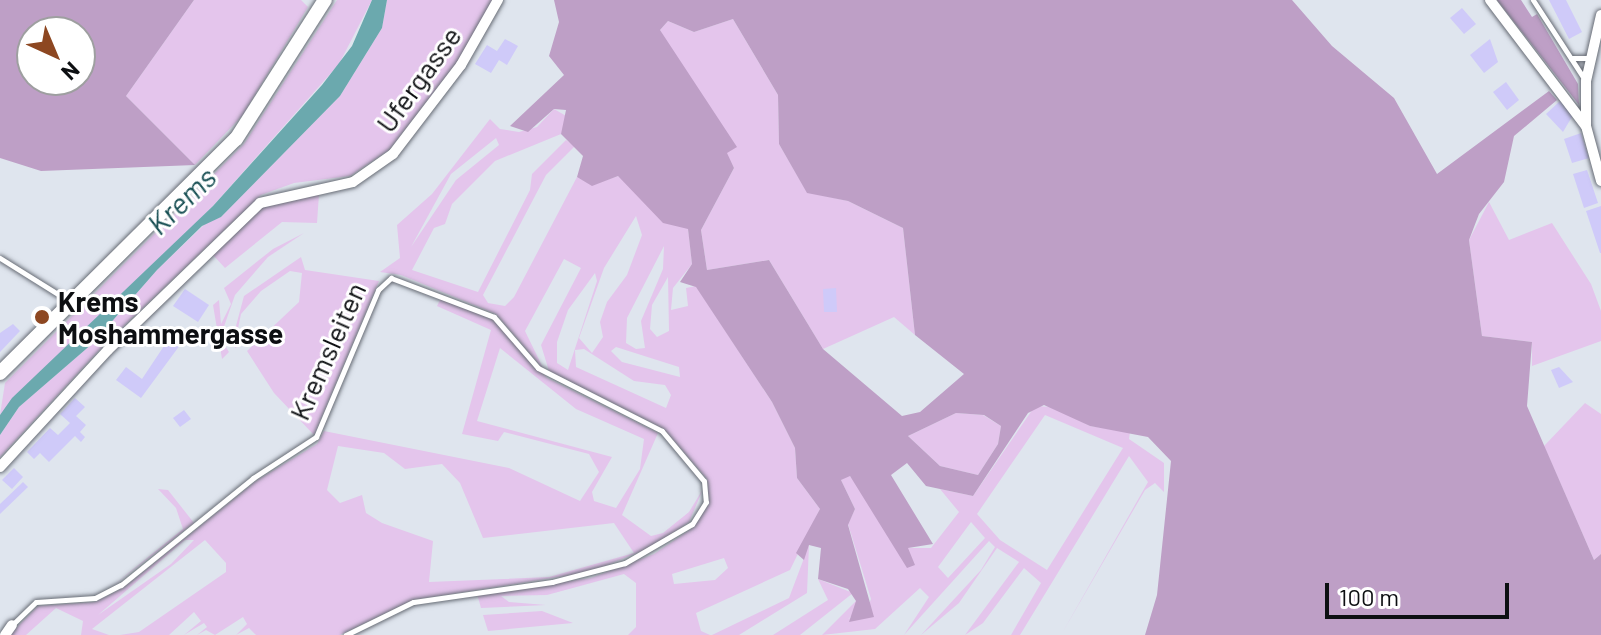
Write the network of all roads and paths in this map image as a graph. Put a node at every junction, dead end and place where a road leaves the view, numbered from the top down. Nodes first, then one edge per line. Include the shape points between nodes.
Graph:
1 (325, 0) edge
2 (498, 0) edge
3 (1490, 0) edge
4 (1533, 0) edge
5 (1601, 15) edge
6 (1570, 58) junction
7 (1591, 58) junction
8 (1586, 81) junction
9 (1586, 126) junction
10 (1601, 181) edge
11 (0, 258) edge
12 (70, 302) junction
13 (0, 373) edge
14 (0, 467) edge
15 (12, 625) joint
16 (5, 635) edge
17 (346, 635) edge

1 - 12 main road via 236,139
2 - 14 street, Ufergasse via 453,76 393,154 353,182 260,203 108,350
3 - 9 street
4 - 6 lane
5 - 7 street
6 - 7 lane
6 - 8 lane
7 - 8 street
8 - 9 street
9 - 10 street
11 - 12 lane
12 - 13 main road
15 - 16 street, Kremsleiten
15 - 17 lane, Kremsleiten via 36,602 95,598 121,585 253,478 316,437 378,290 391,278 494,317 538,368 662,431 704,481 706,502 692,524 625,563 552,582 413,602

